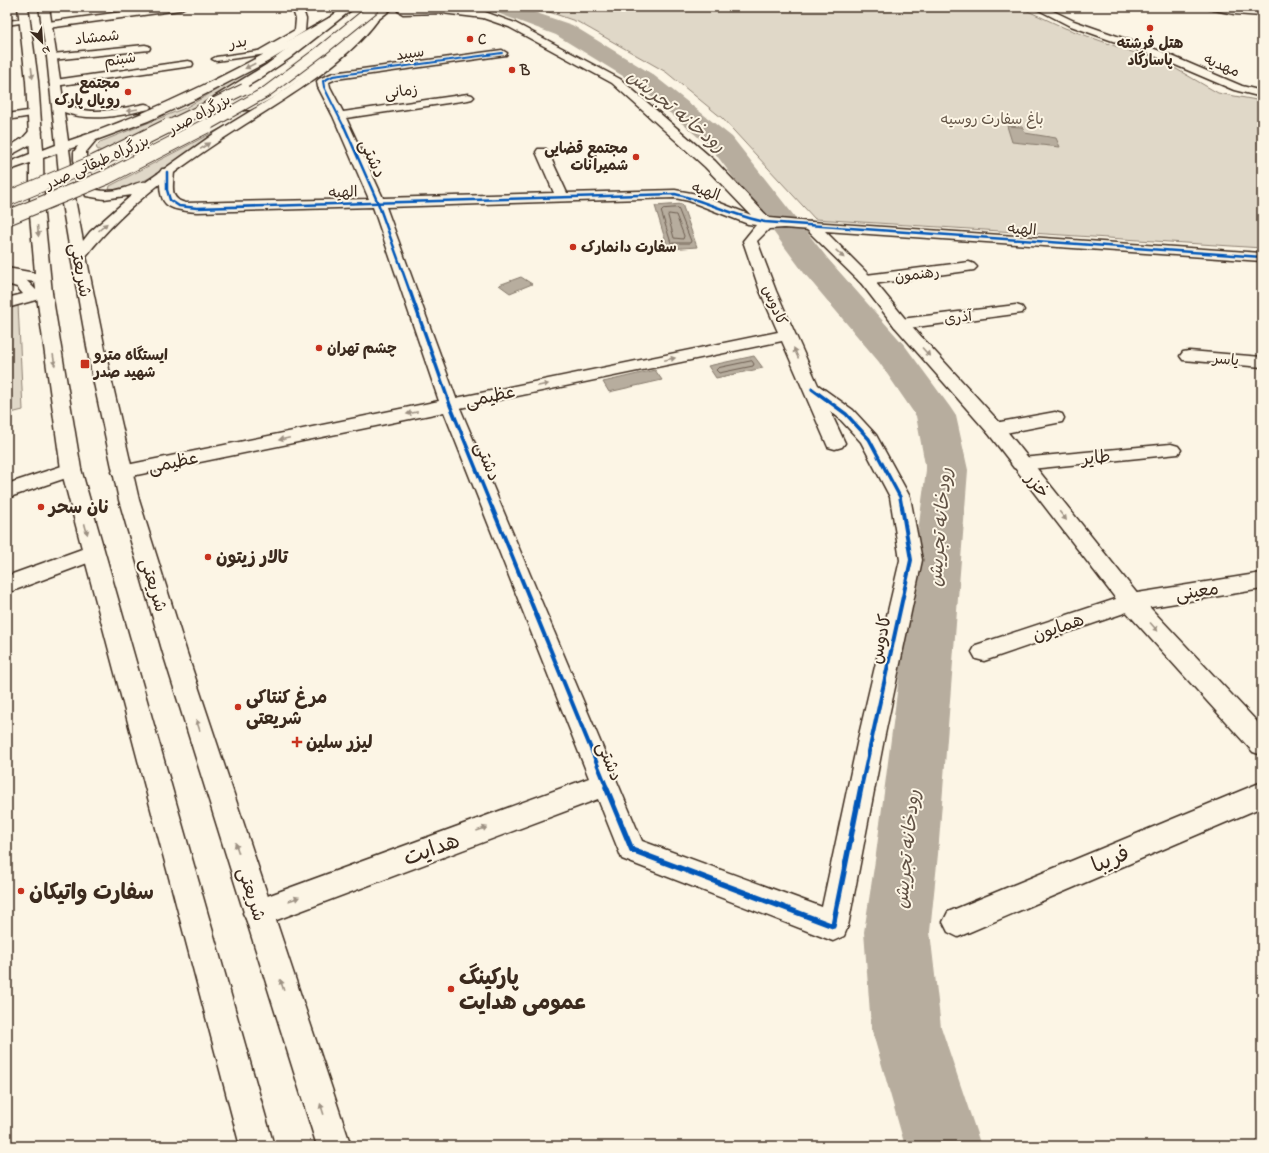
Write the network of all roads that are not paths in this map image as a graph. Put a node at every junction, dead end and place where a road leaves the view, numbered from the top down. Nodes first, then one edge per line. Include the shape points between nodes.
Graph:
1 (44, 7) edge
2 (180, 7) edge
3 (297, 7) edge
4 (350, 7) edge
5 (359, 7) edge
6 (375, 7) edge
7 (389, 7) edge
8 (1038, 7) edge
9 (1212, 7) edge
10 (403, 11) dead end
11 (1262, 13) edge
12 (18, 17) edge
13 (333, 20) junction
14 (372, 21) junction
15 (48, 25) junction
16 (145, 48) dead end
17 (264, 52) joint
18 (502, 53) dead end
19 (52, 57) junction
20 (216, 59) dead end
21 (188, 64) dead end
22 (323, 81) joint
23 (55, 84) junction
24 (209, 87) junction
25 (1262, 94) edge
26 (468, 97) dead end
27 (57, 100) junction
28 (339, 116) junction
29 (7, 117) edge
30 (60, 121) junction
31 (35, 123) junction
32 (91, 138) junction
33 (62, 146) junction
34 (542, 152) dead end
35 (7, 153) edge
36 (35, 156) junction
37 (7, 167) edge
38 (162, 176) junction
39 (7, 194) edge
40 (562, 197) junction
41 (7, 199) edge
42 (378, 203) junction
43 (731, 213) junction
44 (7, 219) edge
45 (765, 223) junction
46 (811, 227) junction
47 (750, 241) junction
48 (78, 257) junction
49 (1262, 257) edge
50 (969, 267) dead end
51 (7, 273) edge
52 (7, 278) edge
53 (866, 280) junction
54 (39, 289) junction
55 (7, 303) edge
56 (1016, 310) dead end
57 (901, 324) junction
58 (788, 334) junction
59 (1190, 356) dead end
60 (1262, 362) edge
61 (812, 389) junction
62 (450, 405) junction
63 (1055, 418) dead end
64 (995, 429) junction
65 (835, 443) dead end
66 (1171, 450) dead end
67 (1021, 464) junction
68 (71, 469) junction
69 (122, 472) junction
70 (7, 491) edge
71 (92, 553) junction
72 (1262, 580) edge
73 (7, 585) edge
74 (1131, 602) junction
75 (984, 652) dead end
76 (1262, 744) edge
77 (605, 784) junction
78 (1262, 794) edge
79 (632, 850) joint
80 (258, 913) junction
81 (958, 922) dead end
82 (257, 1146) edge
83 (334, 1146) edge

1 - 15 main road, شریعتی
2 - 15 main road
3 - 17 main road via 301,20 300,31
4 - 13 main road, بزرگراه صدر
5 - 41 main road, بزرگراه طبقاتی صدر, bridge via 304,50 242,90 95,162
6 - 44 main road, بزرگراه طبقاتی صدر, bridge via 288,77 212,124 108,177
7 - 14 main road, بزرگراه صدر
8 - 25 main road, مهدیه via 1071,23 1156,53 1238,88
9 - 11 main road
10 - 45 main road via 442,10 485,15 512,25 616,81 710,164
12 -> 31 main road, شریعتی via 32,81
13 -> 24 main road
13 - 39 main road, بزرگراه صدر, bridge via 236,89 95,161
38 -> 14 main road via 292,89 343,51
14 - 44 main road, بزرگراه صدر, bridge via 274,93 110,178
15 - 19 main road, شریعتی
16 - 19 main road, شمشاد
17 - 20 lane, بدر
18 - 22 main road, سپید via 333,76
19 - 23 main road, شریعتی
21 - 23 main road, شبنم
22 - 28 main road, دشتی
23 - 27 main road, شریعتی
24 -> 27 main road via 151,106 105,113 74,112
24 - 32 main road via 145,118
26 - 28 main road, زمانی
27 - 30 main road, شریعتی
28 - 42 main road, دشتی
29 - 31 lane
30 - 31 main road
30 - 33 main road, شریعتی
31 - 35 main road via 27,141
31 - 36 main road, شریعتی
32 - 33 main road
32 - 38 main road via 80,152 80,160 91,193 117,195
33 - 36 main road
33 - 48 main road, شریعتی
34 - 40 main road
36 - 37 main road
36 -> 54 main road, شریعتی
38 - 42 main road, الهیه via 168,199 174,205 184,207
48 -> 38 main road via 95,235
40 - 42 main road, الهیه
40 - 43 main road, الهیه via 675,194 692,197
42 - 62 main road, دشتی
43 - 45 main road, الهیه
43 - 47 main road, کادوس
45 - 46 main road, الهیه
45 - 47 main road
46 - 49 main road, الهیه
46 -> 53 main road, خزر
47 - 58 main road, کادوس via 768,291
48 - 69 main road, شریعتی
50 - 53 main road, رهنمون
51 - 54 main road
52 - 54 main road via 22,282 27,287
53 - 57 main road, خزر
54 - 55 main road
54 -> 68 main road, شریعتی
56 - 57 main road, آذری
57 -> 64 main road, خزر
61 -> 58 main road, کادوس
62 -> 58 main road, عظیمی
59 - 60 main road, یاسر
61 - 65 main road, کادوس
61 - 79 main road, کادوس via 846,414 869,439 900,497 911,560 833,926
62 -> 69 main road, عظیمی
62 - 77 main road, دشتی
63 - 64 main road
64 - 67 main road, خزر
66 - 67 main road, طایر
67 -> 74 main road, خزر
68 - 70 main road
68 -> 71 main road, شریعتی
80 -> 69 main road, شریعتی via 175,654
71 - 73 main road
71 - 82 main road, شریعتی
72 - 74 main road, معینی
74 - 75 main road, همایون
74 -> 76 main road, خزر
77 - 79 main road, دشتی
80 -> 77 main road, هدایت
78 - 81 main road, فریبا
83 -> 80 main road, شریعتی

